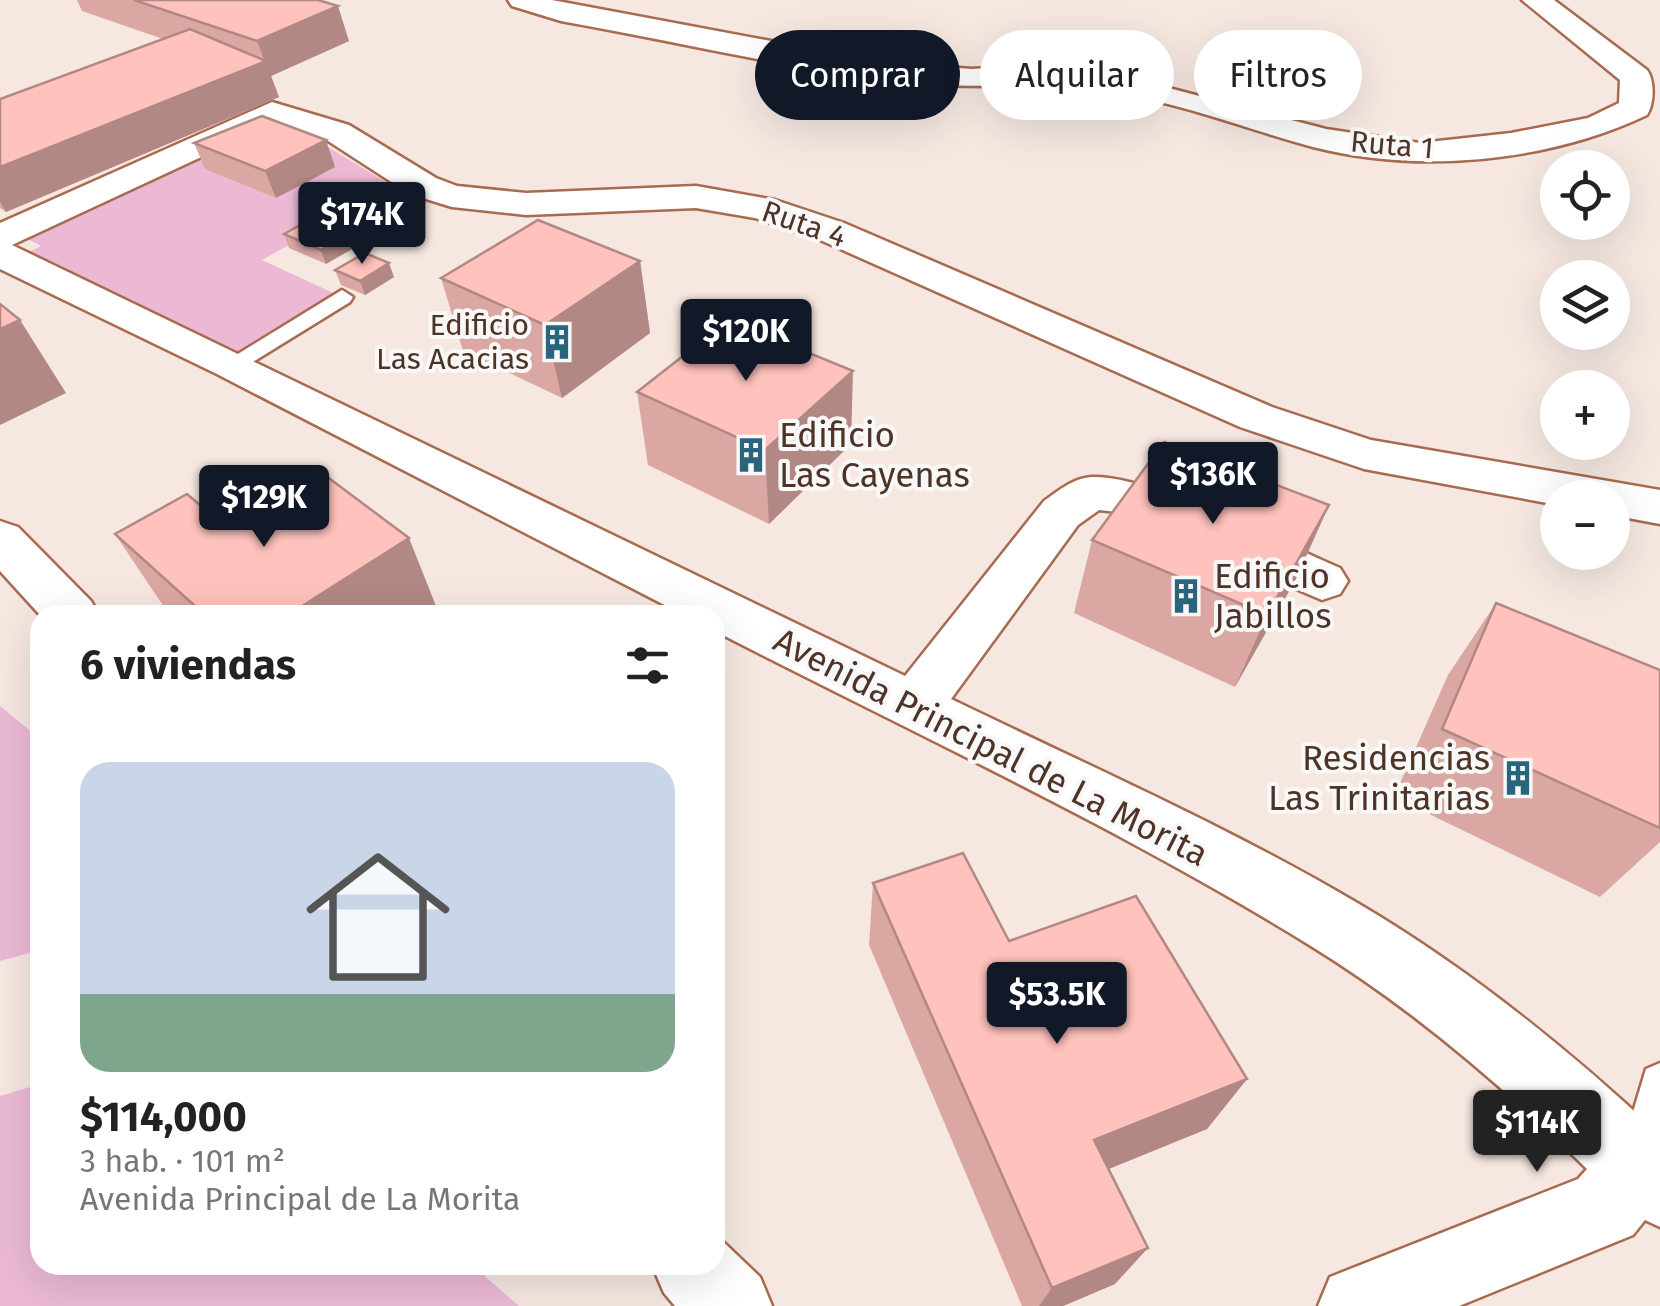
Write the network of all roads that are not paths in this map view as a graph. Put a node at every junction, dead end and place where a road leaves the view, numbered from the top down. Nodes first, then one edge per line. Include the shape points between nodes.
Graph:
1 (522, 0) edge
2 (1536, 0) edge
3 (0, 236) edge
4 (0, 254) edge
5 (342, 296) dead end
6 (232, 365) junction
7 (1540, 485) edge
8 (1630, 501) edge
9 (1660, 506) edge
10 (0, 540) edge
11 (1322, 581) edge
12 (62, 605) edge
13 (710, 605) edge
14 (725, 613) edge
15 (913, 707) junction
16 (1660, 1083) edge
17 (1648, 1179) edge
18 (702, 1275) edge
19 (731, 1306) edge
20 (1360, 1306) edge

1 - 2 street, Ruta 1 via 882,71 1115,83 1324,139 1420,153 1597,126 1635,108 1636,77
3 - 7 street, Ruta 4 via 272,112 337,132 422,186 452,196 526,204 696,197 762,208 831,230 1256,418 1364,454
4 - 6 street, Avenida Principal de La Morita
5 - 6 lane
6 - 13 street, Avenida Principal de La Morita
8 - 9 street, Ruta 4
10 - 12 street
11 - 15 street via 1125,496 1089,494 1061,513
14 - 15 street, Avenida Principal de La Morita
15 - 17 street, Avenida Principal de La Morita via 1335,925 1542,1074
16 - 17 lane
17 - 20 street via 1605,1207
18 - 19 street

